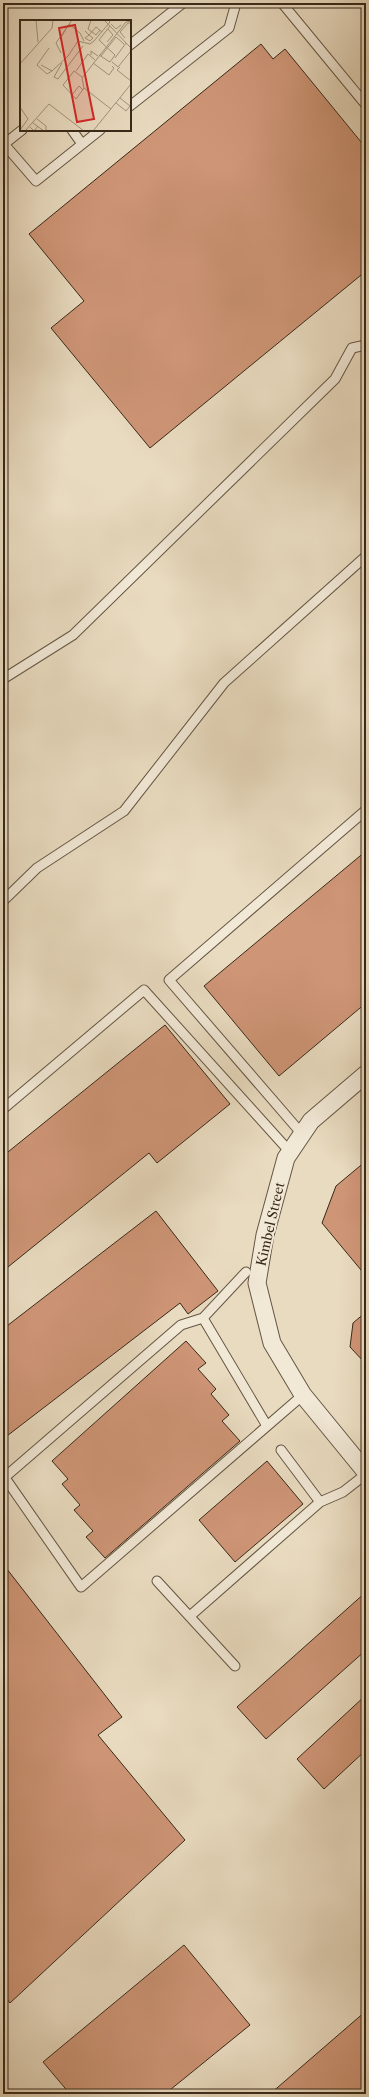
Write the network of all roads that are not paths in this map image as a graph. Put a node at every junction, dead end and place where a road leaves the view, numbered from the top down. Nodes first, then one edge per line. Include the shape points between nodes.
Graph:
1 (183, 3) edge
2 (236, 3) edge
3 (282, 3) edge
4 (131, 44) edge
5 (131, 105) edge
6 (366, 105) edge
7 (21, 131) edge
8 (73, 131) edge
9 (99, 131) edge
10 (82, 144) junction
11 (4, 145) edge
12 (366, 345) edge
13 (366, 556) edge
14 (3, 679) edge
15 (366, 810) edge
16 (3, 901) edge
17 (366, 1074) edge
18 (3, 1108) edge
19 (302, 1134) junction
20 (290, 1152) junction
21 (246, 1272) dead end
22 (203, 1318) junction
23 (303, 1395) junction
24 (267, 1426) junction
25 (281, 1450) dead end
26 (366, 1473) edge
27 (4, 1476) edge
28 (320, 1502) junction
29 (158, 1581) dead end
30 (190, 1616) junction
31 (236, 1666) dead end

1 - 4 lane
2 - 5 lane via 229,28
3 - 6 lane
7 - 11 lane
8 - 10 lane
9 - 10 lane
10 - 11 lane via 36,181
12 - 14 lane via 352,348 335,379 74,635
13 - 16 lane via 224,682 124,811 37,868
15 - 19 lane via 169,980
17 - 19 street, Kimbel Street via 311,1121
18 - 20 lane via 144,990
19 - 20 street, Kimbel Street
20 - 23 street, Kimbel Street via 286,1158 265,1235 257,1283 272,1343
21 - 22 lane
22 - 24 lane
22 - 27 lane via 182,1325
23 - 24 lane
23 - 26 street, Kimbel Street
24 - 27 lane via 81,1587
25 - 28 lane
26 - 28 lane via 343,1492
28 - 30 lane
29 - 30 lane
30 - 31 lane

